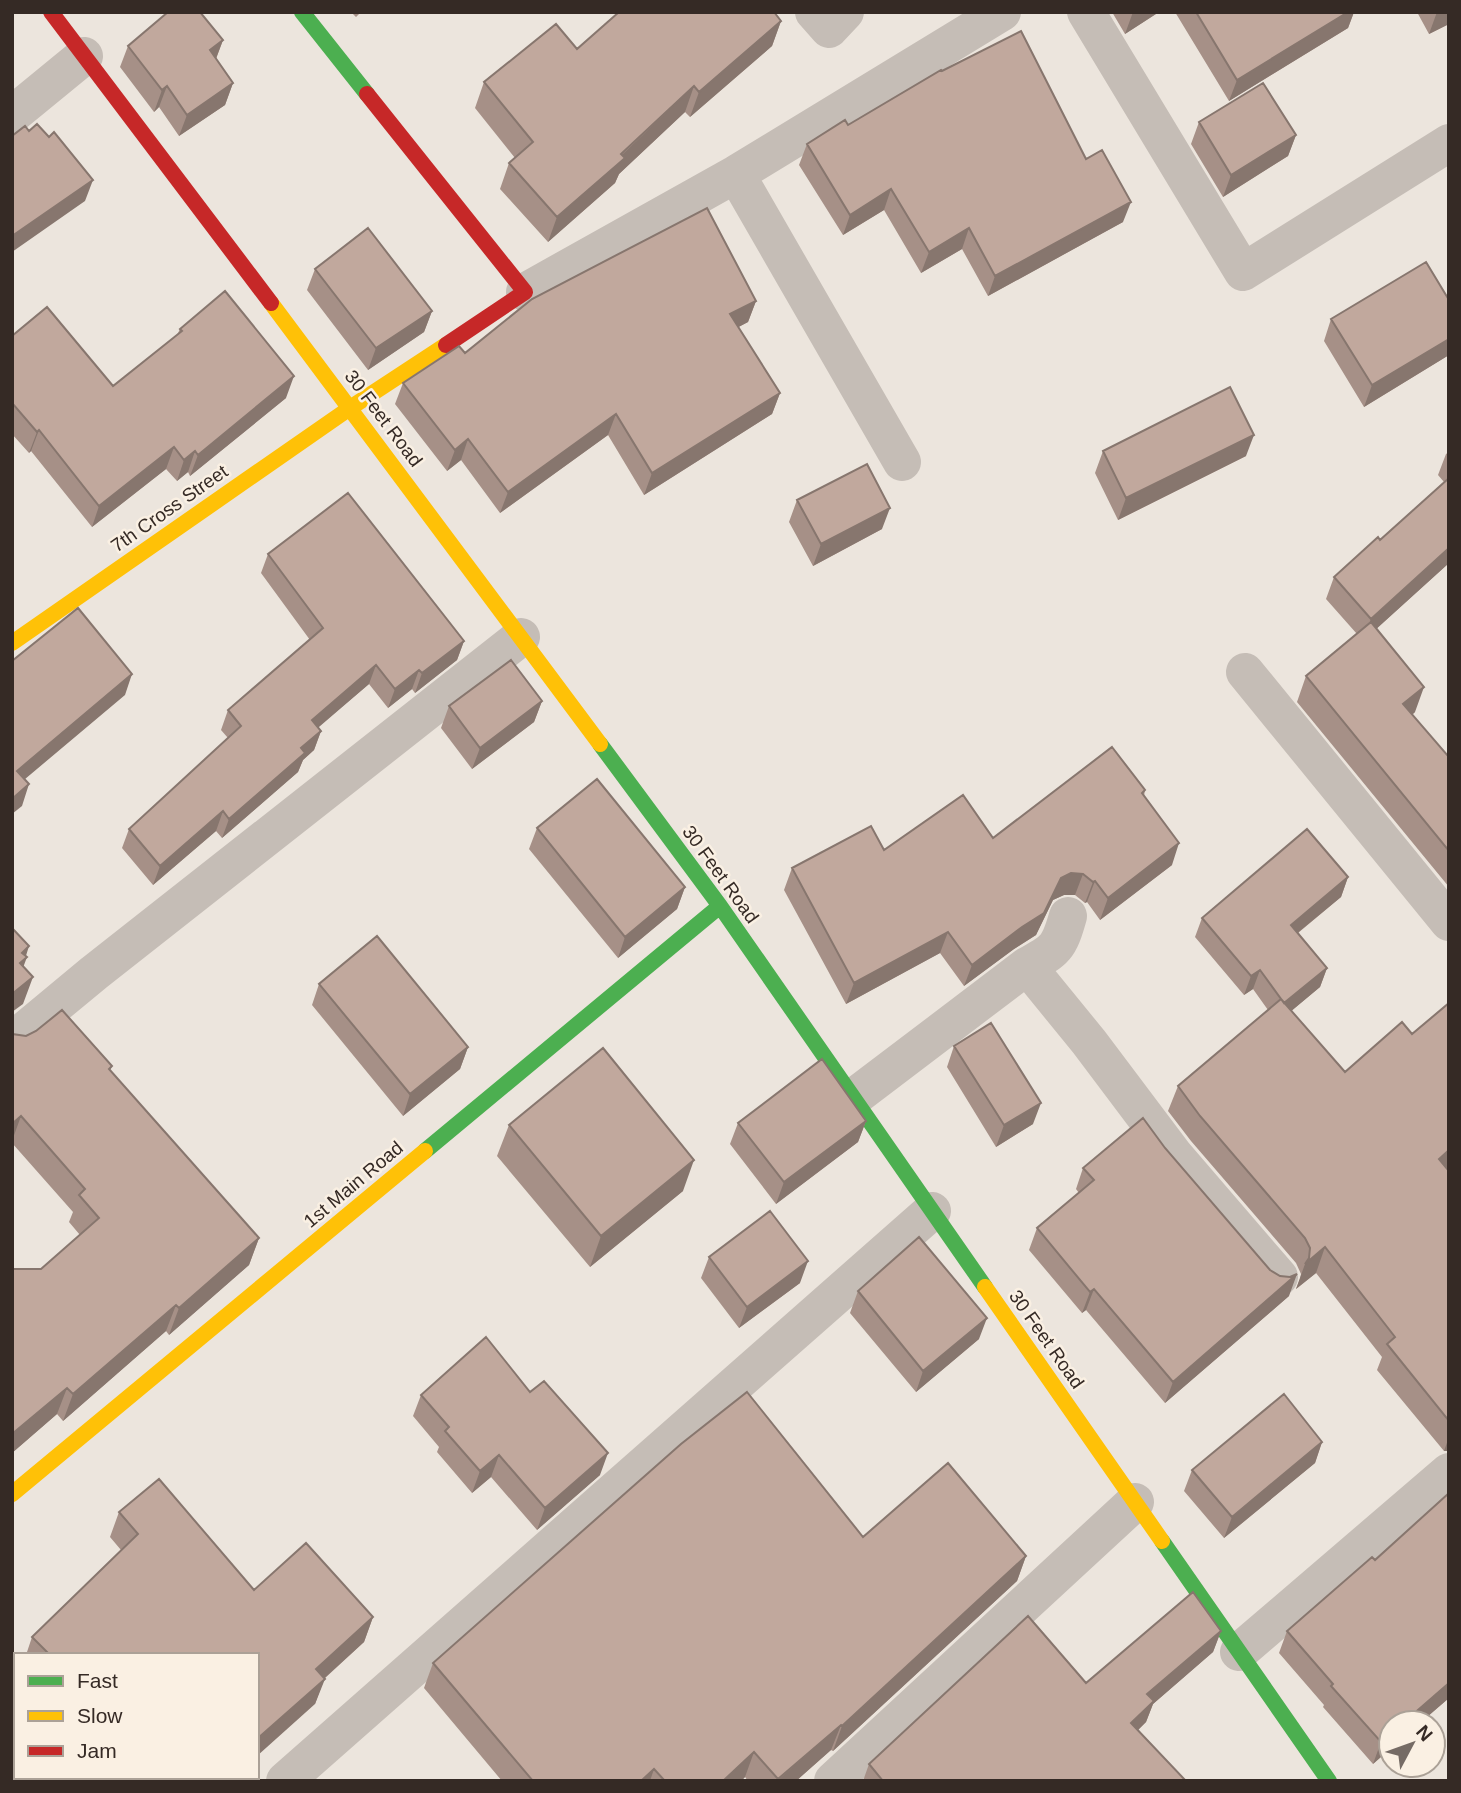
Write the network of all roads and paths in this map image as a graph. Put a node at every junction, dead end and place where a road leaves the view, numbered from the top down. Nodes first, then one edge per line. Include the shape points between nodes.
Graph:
1 (51, 12) edge
2 (302, 12) edge
3 (814, 12) edge
4 (845, 12) edge
5 (1002, 12) edge
6 (1086, 12) edge
7 (84, 56) junction
8 (12, 115) edge
9 (1449, 143) edge
10 (736, 174) junction
11 (525, 292) junction
12 (351, 408) junction
13 (902, 462) dead end
14 (521, 637) junction
15 (12, 643) edge
16 (1245, 672) dead end
17 (720, 906) junction
18 (1068, 916) dead end
19 (1449, 922) edge
20 (1027, 966) junction
21 (12, 1041) edge
22 (853, 1098) junction
23 (932, 1211) junction
24 (1279, 1277) edge
25 (1449, 1472) edge
26 (12, 1494) edge
27 (1135, 1502) junction
28 (1239, 1652) junction
29 (285, 1781) edge
30 (833, 1781) edge
31 (1329, 1781) edge

1 - 7 street, 30 Feet Road
2 - 11 street
3 - 4 street via 829,29
5 - 10 street
6 - 9 street via 1243,272
7 - 8 street
7 - 12 street, 30 Feet Road
10 - 11 street
10 - 13 street
11 - 12 street, 7th Cross Street
12 - 14 street, 30 Feet Road
12 - 15 street, 7th Cross Street
14 - 17 street, 30 Feet Road
14 - 21 street
16 - 19 street
17 - 22 street, 30 Feet Road
17 - 26 street, 1st Main Road
18 - 20 street via 1060,943
20 - 22 street
20 - 24 street via 1181,1164
22 - 23 street, 30 Feet Road
23 - 27 street, 30 Feet Road
23 - 29 street
25 - 28 street
27 - 28 street, 30 Feet Road
27 - 30 street
28 - 31 street, 30 Feet Road

